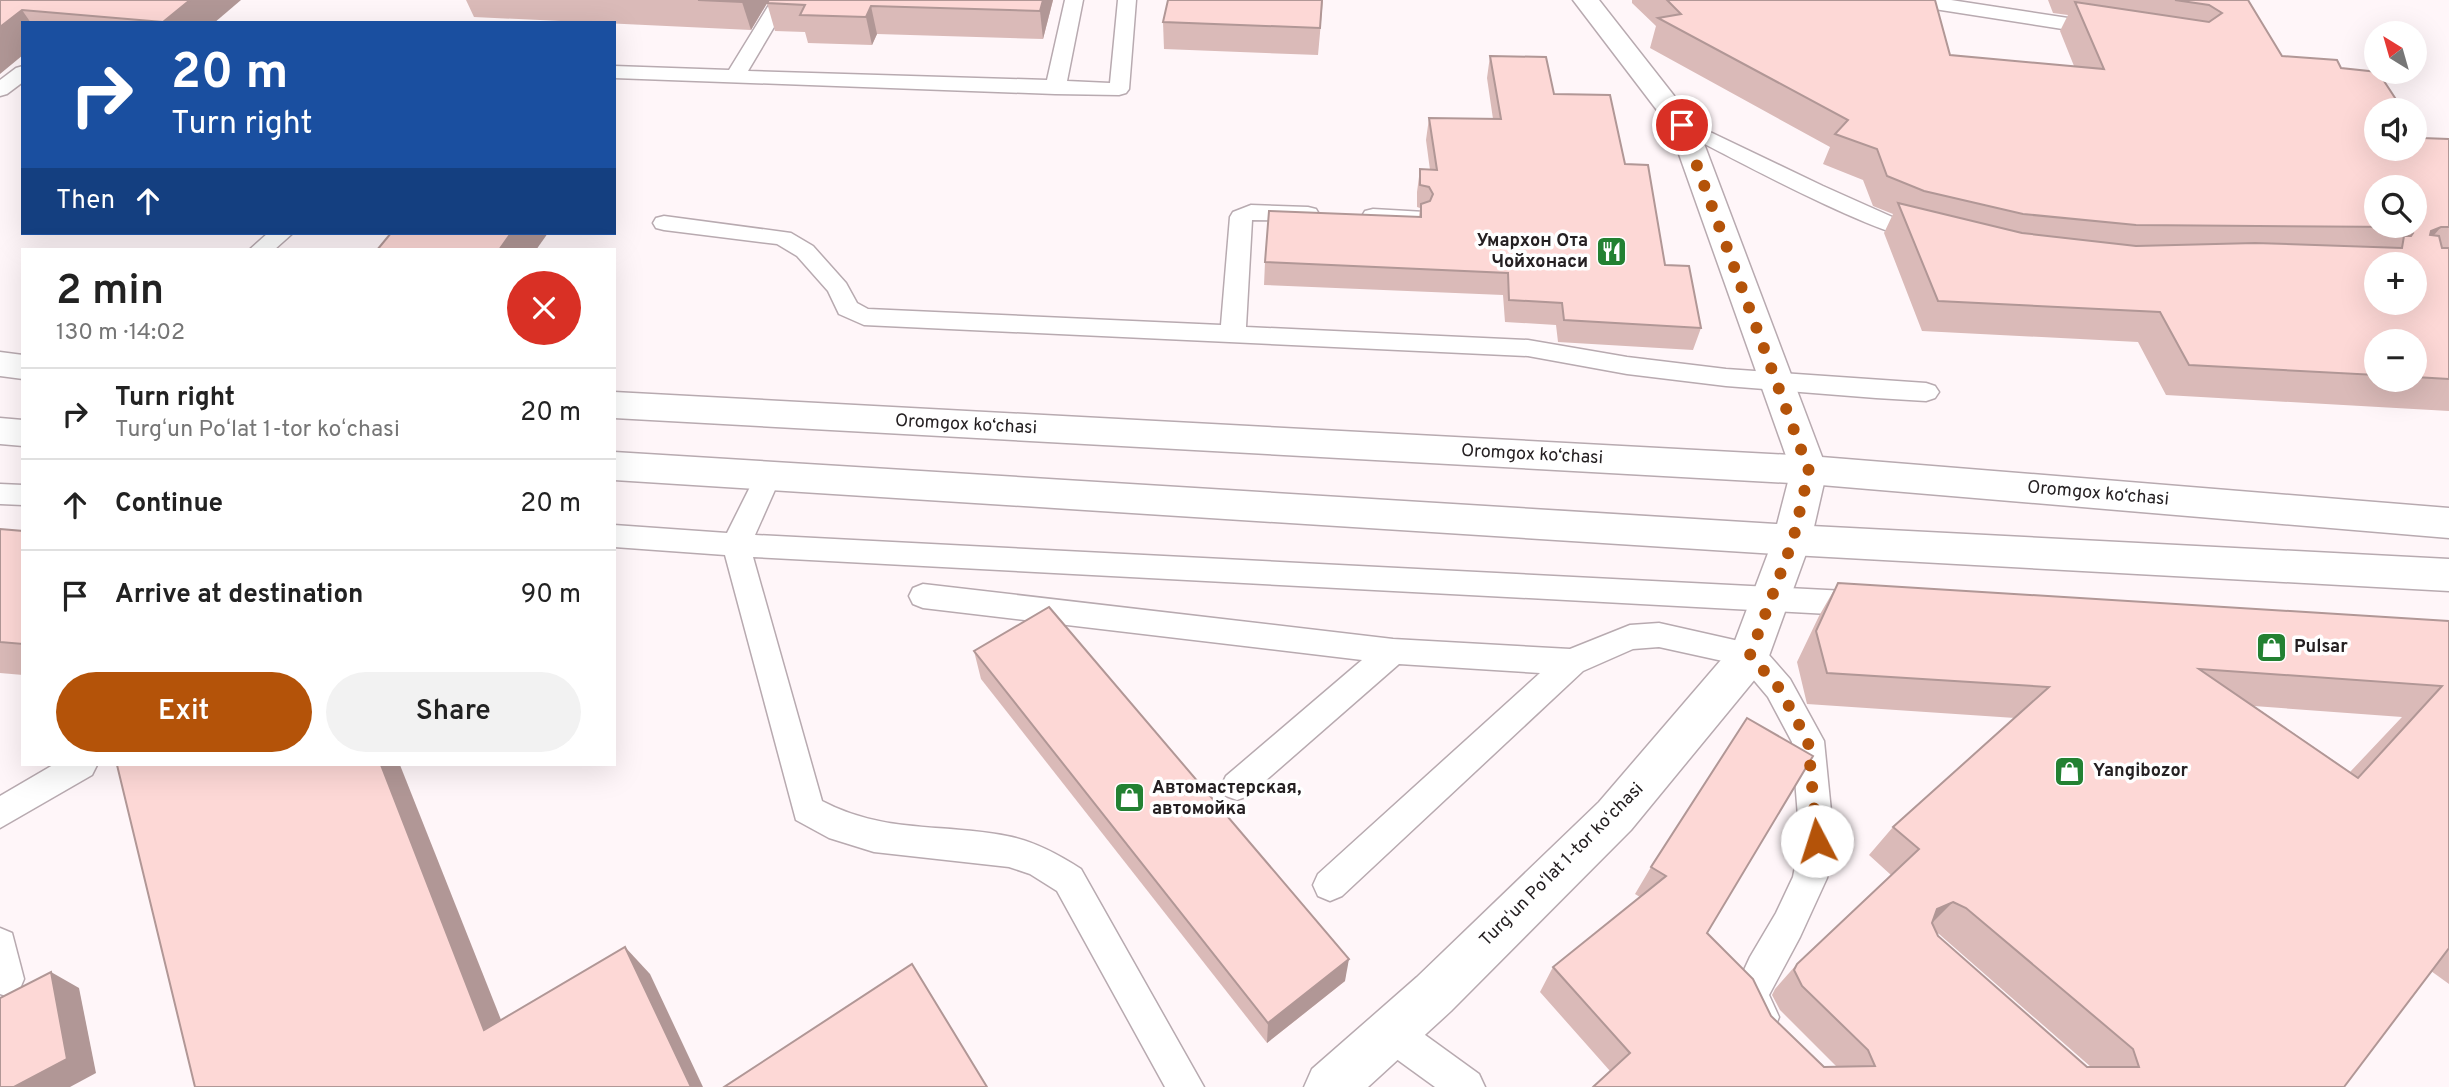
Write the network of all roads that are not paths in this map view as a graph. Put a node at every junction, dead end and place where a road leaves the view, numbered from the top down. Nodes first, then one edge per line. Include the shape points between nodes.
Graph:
1 (781, 0) edge
2 (1074, 0) edge
3 (1127, 0) edge
4 (1586, 0) edge
5 (1914, 0) edge
6 (2122, 32) edge
7 (616, 72) edge
8 (21, 74) edge
9 (735, 76) junction
10 (1055, 88) junction
11 (0, 90) edge
12 (1682, 125) junction
13 (1417, 217) edge
14 (664, 223) dead end
15 (279, 235) edge
16 (1940, 238) edge
17 (263, 248) edge
18 (1233, 334) junction
19 (0, 365) edge
20 (21, 367) edge
21 (1777, 384) junction
22 (1926, 392) dead end
23 (616, 405) edge
24 (0, 431) edge
25 (21, 433) edge
26 (616, 466) edge
27 (1809, 471) junction
28 (769, 474) junction
29 (0, 494) edge
30 (21, 495) edge
31 (2449, 523) edge
32 (616, 536) edge
33 (1793, 540) junction
34 (737, 545) junction
35 (2449, 575) edge
36 (923, 596) dead end
37 (1770, 598) junction
38 (1895, 606) edge
39 (1393, 651) junction
40 (1750, 655) junction
41 (1572, 662) junction
42 (79, 766) edge
43 (1237, 786) dead end
44 (0, 813) edge
45 (1330, 885) dead end
46 (0, 945) edge
47 (6, 979) dead end
48 (1390, 1032) junction
49 (1783, 1043) edge
50 (1185, 1087) edge
51 (1330, 1087) edge
52 (1466, 1087) edge

1 - 9 lane
2 - 10 lane
3 - 10 lane via 1119,89
4 - 12 main road
5 - 6 lane
7 - 9 lane
8 - 11 lane
9 - 10 lane
12 - 16 lane via 1901,229
12 - 21 main road
13 - 18 lane via 1251,212 1241,217
14 - 18 lane via 783,238 805,251 838,288 846,308 864,317
15 - 17 lane
18 - 21 lane via 1528,348
19 - 20 main road
21 - 22 lane
21 - 27 main road
23 - 27 main road, Oromgox ko‘chasi
24 - 25 main road
26 - 28 main road
27 - 31 main road, Oromgox ko‘chasi
27 - 33 main road, Turgʻun Poʻlat 1-tor koʻchasi
28 - 33 main road
28 - 34 lane
29 - 30 lane
32 - 34 lane
33 - 35 main road
33 - 37 main road, Turgʻun Poʻlat 1-tor koʻchasi
34 - 37 lane
34 - 50 lane via 808,810 825,822 868,838 1011,850 1056,869 1069,880
36 - 39 lane
37 - 38 lane
37 - 40 main road, Turgʻun Poʻlat 1-tor koʻchasi
39 - 41 lane
39 - 43 lane
40 - 41 lane via 1659,635 1630,636
40 - 48 main road, Turgʻun Poʻlat 1-tor koʻchasi via 1615,816
40 - 49 lane via 1779,688 1808,741 1817,841 1810,878 1751,996 1765,1025
41 - 45 lane
42 - 44 lane
46 - 47 lane
48 - 51 main road, Turgʻun Poʻlat 1-tor koʻchasi
48 - 52 lane

